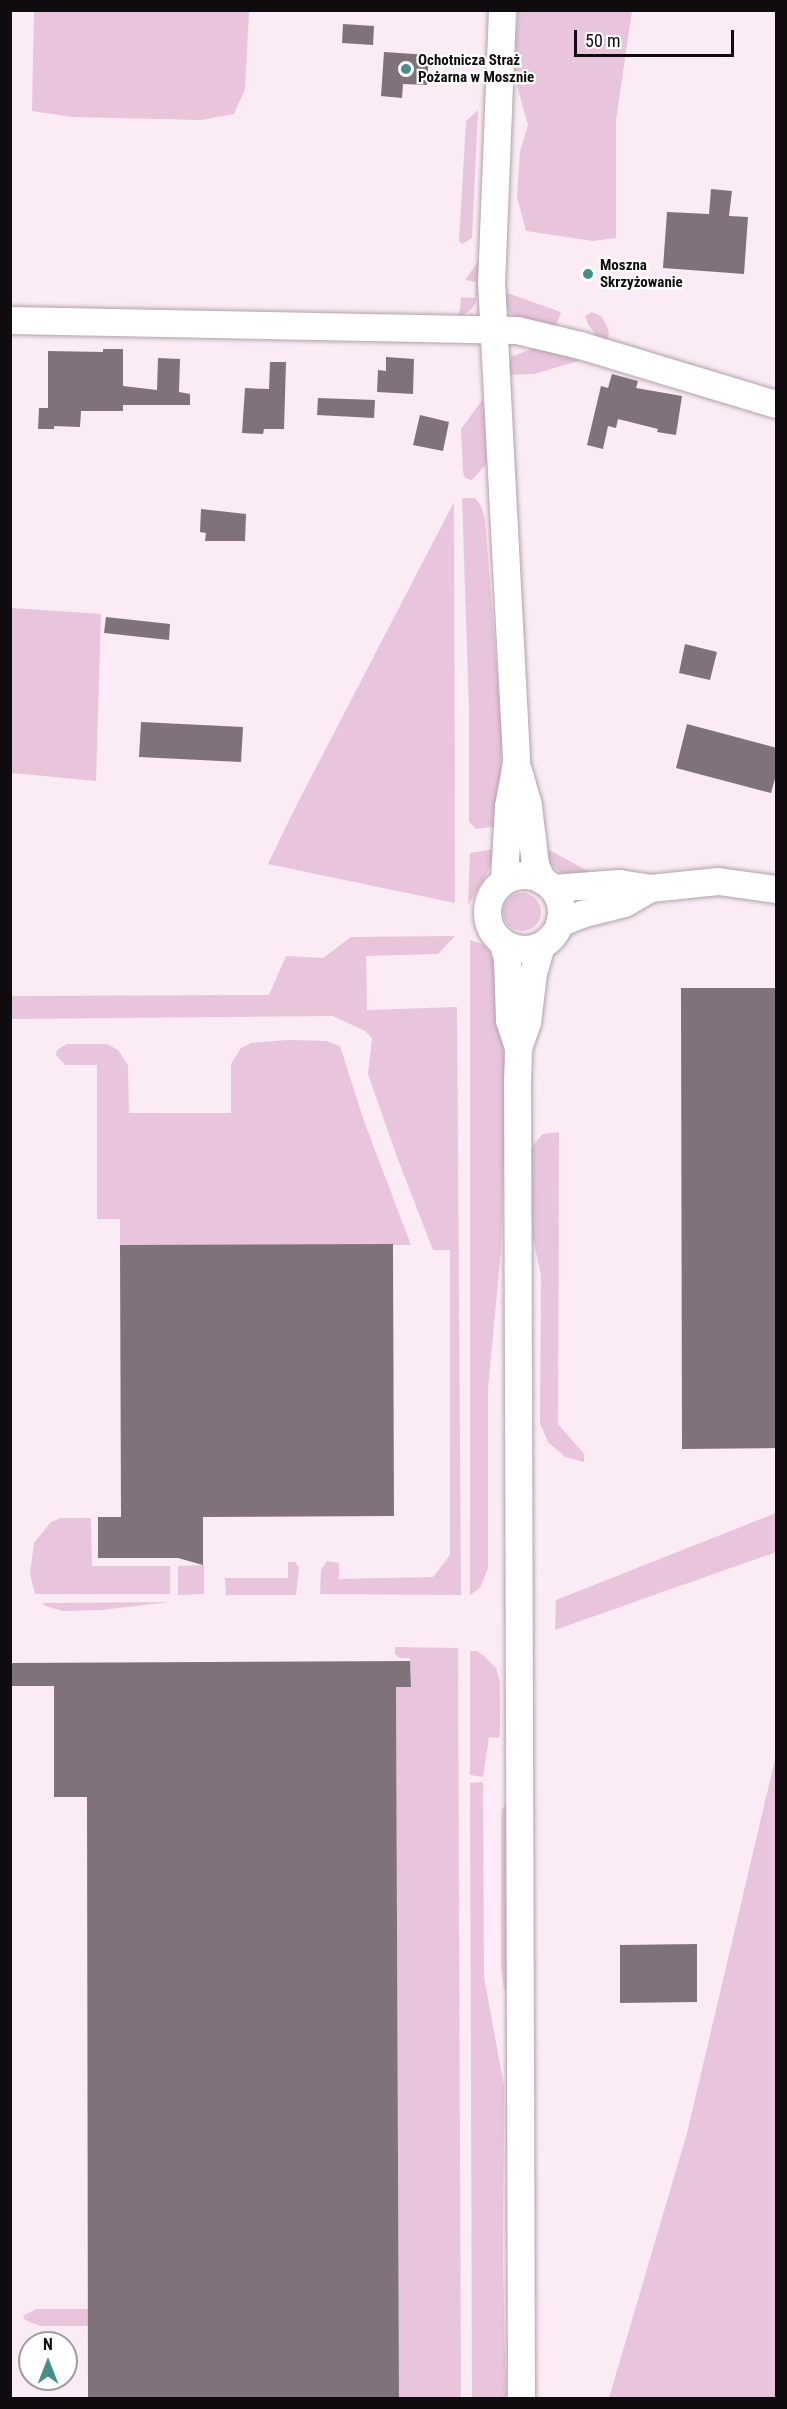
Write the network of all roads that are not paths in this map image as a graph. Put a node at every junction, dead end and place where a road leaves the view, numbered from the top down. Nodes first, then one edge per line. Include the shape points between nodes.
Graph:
1 (502, 10) edge
2 (10, 320) edge
3 (492, 328) junction
4 (777, 404) edge
5 (516, 763) junction
6 (504, 880) junction
7 (547, 884) junction
8 (651, 888) junction
9 (777, 889) edge
10 (560, 923) junction
11 (502, 943) junction
12 (542, 945) junction
13 (518, 1048) junction
14 (521, 2398) edge

1 - 3 street via 491,245
2 - 3 street
3 - 4 street via 538,333
3 - 5 street
5 - 6 street via 508,806
5 - 7 street via 528,806 535,865
6 - 7 street via 523,875
6 - 11 street via 489,897 486,912 492,933
7 - 8 street via 619,883
7 - 10 street via 560,901
8 - 9 street via 718,881
8 - 10 street via 624,903
10 - 12 street
11 - 12 street via 522,950
11 - 13 street via 507,959 509,1020
12 - 13 street
13 - 14 street

